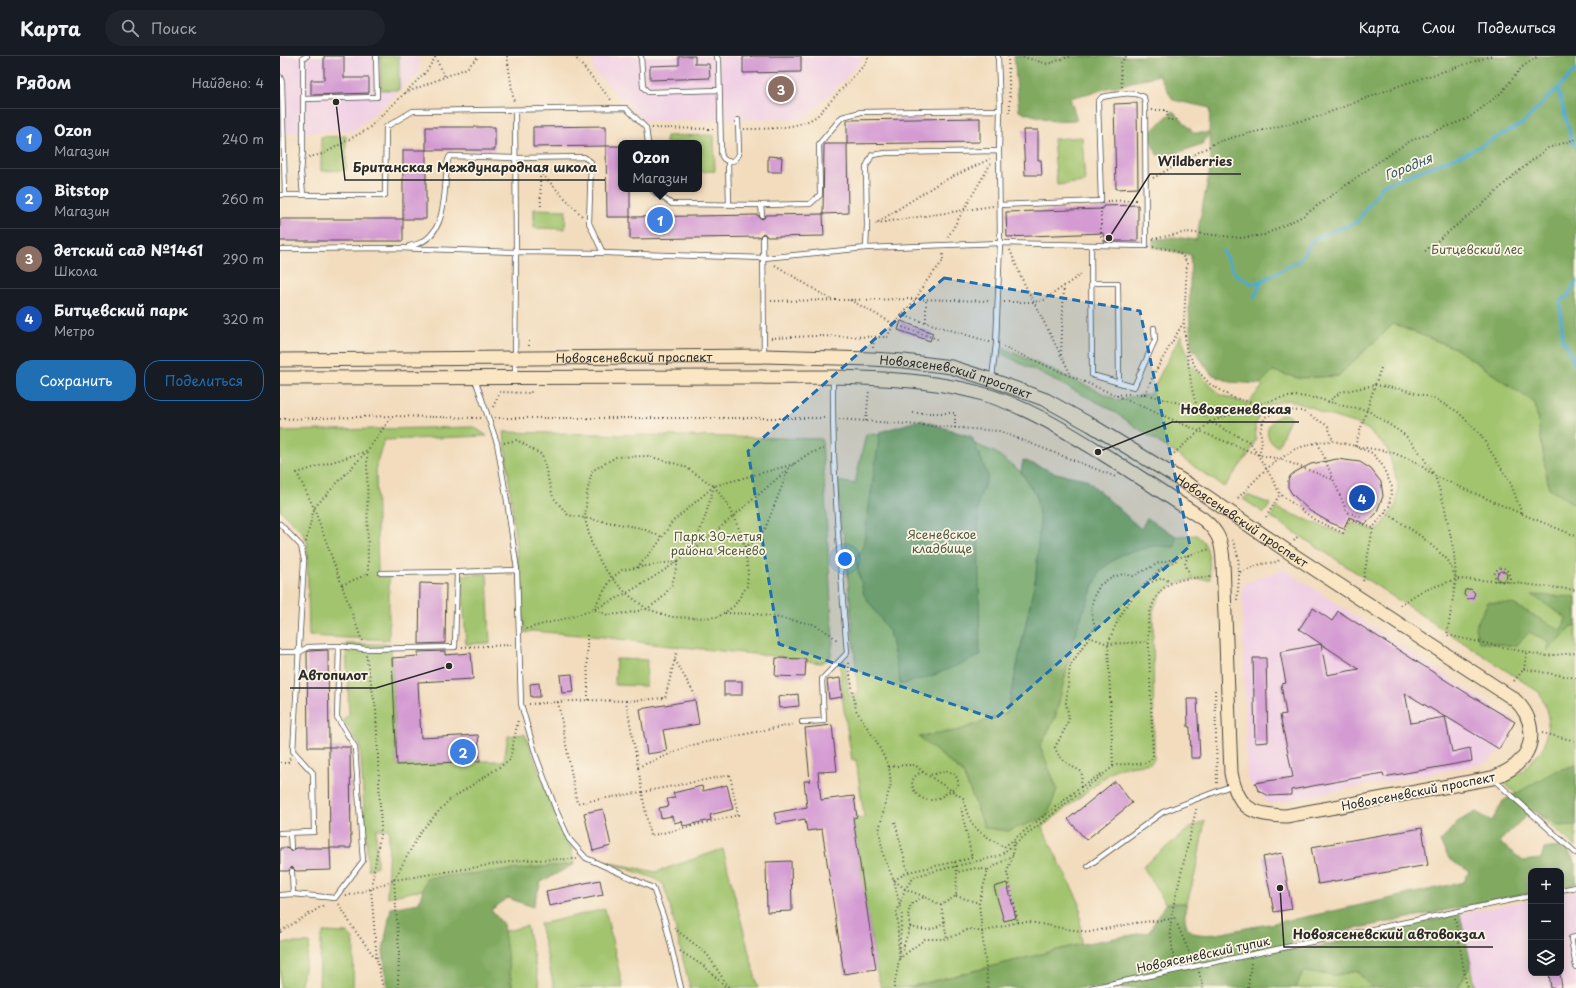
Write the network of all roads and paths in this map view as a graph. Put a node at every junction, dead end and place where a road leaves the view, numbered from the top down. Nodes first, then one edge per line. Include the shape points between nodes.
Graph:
1 (307, 56) edge
2 (376, 56) edge
3 (435, 56) edge
4 (479, 56) edge
5 (507, 56) edge
6 (574, 56) edge
7 (578, 56) edge
8 (641, 56) edge
9 (716, 56) edge
10 (869, 56) edge
11 (998, 56) edge
12 (1019, 56) edge
13 (1071, 56) edge
14 (1126, 56) edge
15 (1491, 56) edge
16 (1538, 56) edge
17 (578, 61) junction
18 (280, 77) edge
19 (445, 77) junction
20 (719, 90) junction
21 (404, 93) junction
22 (1123, 93) junction
23 (303, 99) dead end
24 (281, 107) edge
25 (618, 109) junction
26 (515, 110) junction
27 (1000, 110) junction
28 (1145, 110) junction
29 (738, 120) dead end
30 (1176, 120) dead end
31 (646, 128) junction
32 (720, 129) junction
33 (738, 129) junction
34 (1576, 139) edge
35 (648, 140) edge
36 (998, 151) junction
37 (527, 157) junction
38 (515, 158) junction
39 (302, 159) junction
40 (728, 162) junction
41 (540, 172) junction
42 (1146, 182) junction
43 (654, 192) edge
44 (283, 195) edge
45 (303, 195) junction
46 (1146, 200) junction
47 (1101, 201) junction
48 (729, 205) junction
49 (761, 205) junction
50 (1000, 205) junction
51 (541, 209) dead end
52 (964, 210) junction
53 (762, 215) dead end
54 (589, 223) junction
55 (763, 237) dead end
56 (1146, 241) junction
57 (1000, 243) junction
58 (1007, 243) junction
59 (943, 245) junction
60 (1091, 246) junction
61 (1102, 246) junction
62 (1146, 246) junction
63 (396, 248) junction
64 (866, 248) junction
65 (280, 249) edge
66 (1425, 251) dead end
67 (516, 252) junction
68 (603, 253) junction
69 (764, 258) junction
70 (1091, 268) junction
71 (1091, 283) junction
72 (1064, 287) junction
73 (916, 299) junction
74 (926, 299) junction
75 (831, 300) junction
76 (850, 300) junction
77 (764, 302) junction
78 (997, 302) junction
79 (1034, 302) junction
80 (901, 315) junction
81 (926, 322) junction
82 (1184, 322) junction
83 (894, 324) junction
84 (1154, 328) dead end
85 (874, 337) junction
86 (764, 338) junction
87 (940, 340) dead end
88 (996, 344) junction
89 (873, 348) dead end
90 (1186, 348) junction
91 (764, 356) junction
92 (1061, 356) junction
93 (516, 358) junction
94 (280, 360) edge
95 (1380, 368) dead end
96 (1072, 376) junction
97 (474, 377) junction
98 (515, 377) junction
99 (834, 377) junction
100 (280, 378) edge
101 (992, 380) junction
102 (1119, 383) junction
103 (1375, 384) junction
104 (870, 387) dead end
105 (531, 393) dead end
106 (1145, 394) junction
107 (1115, 395) junction
108 (1328, 402) junction
109 (1260, 404) junction
110 (1197, 408) junction
111 (1367, 410) junction
112 (913, 413) dead end
113 (392, 416) junction
114 (488, 418) junction
115 (833, 418) junction
116 (280, 419) edge
117 (866, 421) junction
118 (1210, 422) junction
119 (955, 428) junction
120 (1198, 431) junction
121 (833, 441) junction
122 (1333, 441) junction
123 (1318, 442) junction
124 (497, 443) junction
125 (1355, 446) junction
126 (367, 451) junction
127 (1258, 455) junction
128 (1171, 456) dead end
129 (1280, 458) junction
130 (794, 464) junction
131 (1266, 468) junction
132 (789, 469) junction
133 (1435, 476) junction
134 (1120, 478) dead end
135 (1334, 480) junction
136 (714, 486) junction
137 (1280, 494) junction
138 (1238, 498) dead end
139 (314, 508) junction
140 (1385, 512) junction
141 (1522, 514) junction
142 (733, 515) junction
143 (1266, 517) dead end
144 (1363, 518) dead end
145 (585, 519) junction
146 (280, 524) edge
147 (1373, 528) junction
148 (1298, 536) dead end
149 (1576, 536) edge
150 (662, 537) junction
151 (1207, 542) dead end
152 (300, 546) junction
153 (745, 547) junction
154 (1210, 549) junction
155 (692, 551) junction
156 (1287, 551) junction
157 (1188, 555) junction
158 (1210, 556) dead end
159 (678, 561) junction
160 (637, 568) junction
161 (517, 570) junction
162 (382, 572) dead end
163 (457, 572) junction
164 (1240, 572) dead end
165 (1191, 577) junction
166 (612, 578) junction
167 (1456, 579) junction
168 (1363, 581) dead end
169 (1497, 581) junction
170 (1507, 582) junction
171 (1172, 583) junction
172 (1211, 583) dead end
173 (342, 585) junction
174 (1142, 588) junction
175 (1576, 590) edge
176 (626, 593) junction
177 (1400, 605) dead end
178 (593, 609) junction
179 (647, 609) junction
180 (724, 613) junction
181 (525, 629) dead end
182 (587, 635) dead end
183 (1089, 637) junction
184 (1149, 642) junction
185 (1108, 644) junction
186 (511, 645) dead end
187 (339, 646) junction
188 (456, 647) junction
189 (365, 648) junction
190 (677, 651) dead end
191 (280, 652) edge
192 (300, 652) junction
193 (847, 653) junction
194 (1527, 653) junction
195 (1576, 653) edge
196 (675, 660) junction
197 (1524, 669) junction
198 (1576, 678) edge
199 (1514, 681) dead end
200 (1215, 684) dead end
201 (695, 695) dead end
202 (588, 700) junction
203 (626, 701) junction
204 (558, 702) junction
205 (521, 704) junction
206 (802, 722) joint
207 (1530, 734) junction
208 (1576, 741) edge
209 (293, 751) junction
210 (280, 763) edge
211 (638, 766) junction
212 (1114, 766) junction
213 (889, 767) junction
214 (923, 772) junction
215 (928, 775) junction
216 (1492, 778) junction
217 (1233, 785) junction
218 (1081, 787) junction
219 (952, 790) junction
220 (1218, 791) junction
221 (642, 792) junction
222 (1198, 799) junction
223 (961, 808) dead end
224 (969, 819) junction
225 (963, 820) junction
226 (895, 822) dead end
227 (280, 833) edge
228 (290, 833) junction
229 (1014, 839) junction
230 (1014, 845) junction
231 (291, 848) dead end
232 (1576, 853) edge
233 (1013, 854) junction
234 (586, 858) junction
235 (955, 862) junction
236 (956, 866) junction
237 (1088, 866) dead end
238 (988, 870) junction
239 (292, 871) dead end
240 (908, 872) junction
241 (957, 872) junction
242 (394, 880) junction
243 (894, 880) junction
244 (1576, 887) edge
245 (371, 889) junction
246 (905, 889) junction
247 (1564, 889) edge
248 (293, 894) junction
249 (280, 896) edge
250 (925, 896) junction
251 (956, 896) junction
252 (1528, 897) edge
253 (336, 898) junction
254 (978, 903) junction
255 (900, 904) junction
256 (941, 905) junction
257 (1172, 912) junction
258 (1453, 912) junction
259 (1172, 919) junction
260 (280, 920) edge
261 (665, 921) junction
262 (945, 921) junction
263 (1018, 922) junction
264 (910, 927) junction
265 (280, 932) edge
266 (982, 932) junction
267 (1576, 937) edge
268 (947, 939) junction
269 (671, 945) junction
270 (1252, 953) junction
271 (377, 960) junction
272 (899, 960) junction
273 (1197, 965) junction
274 (1576, 967) edge
275 (1175, 970) junction
276 (383, 988) edge
277 (398, 988) edge
278 (681, 988) edge
279 (728, 988) edge
280 (894, 988) edge
281 (988, 988) edge
282 (1091, 988) edge
283 (1203, 988) edge
284 (1248, 988) edge
285 (1467, 988) edge

1 - 39 lane via 303,58
2 - 23 lane via 377,97
3 - 19 path
3 - 21 path via 426,72
4 - 19 path via 467,68
5 - 26 path
6 - 17 path
7 - 17 path
8 - 20 lane via 642,87 648,92
9 - 20 lane via 719,61
10 - 33 path via 865,64 817,116 808,122 768,129
11 - 27 lane
12 - 13 path via 1048,64
14 - 22 path via 1120,64
15 - 42 path via 1401,85 1317,117 1214,143
16 - 56 path via 1522,67 1501,93 1468,118 1410,141 1303,216 1277,229 1264,235 1241,238 1187,232
17 - 25 path
18 - 24 lane
19 - 21 path
20 - 32 lane
21 - 39 path via 368,129 323,154
22 - 28 lane via 1144,97
22 - 47 lane via 1102,97 1098,102
24 - 44 lane
25 - 26 lane
25 - 31 lane via 626,108
26 - 38 lane
26 - 45 lane via 413,111 386,127 385,195
27 - 36 lane
27 - 49 lane via 861,112 842,117 819,144 820,195 810,204
28 - 30 path via 1167,110 1168,120
28 - 42 lane
29 - 33 lane
31 - 32 path
31 - 35 lane
32 - 40 lane via 721,156
33 - 40 lane via 737,159
34 - 66 path via 1548,148
36 - 50 lane
36 - 64 lane via 872,155 866,168
37 - 38 lane
37 - 41 path
37 - 54 lane via 584,157 591,162
38 - 63 lane via 450,156 445,202 436,230 425,241 415,246
38 - 67 lane
39 - 45 lane
40 - 48 lane
41 - 51 path
41 - 54 path
42 - 46 lane
43 - 48 lane via 672,204
44 - 45 lane
46 - 47 path
46 - 56 lane
47 - 50 lane
47 - 61 path
48 - 49 lane
49 - 53 lane
50 - 52 path
50 - 57 lane
52 - 52 path via 890,222 875,224 939,183 995,157
52 - 59 path
54 - 68 lane
55 - 69 lane
56 - 62 lane
57 - 58 lane
57 - 59 lane
57 - 78 lane
58 - 60 lane
58 - 79 path
59 - 64 lane
59 - 73 path via 943,261
60 - 61 lane
60 - 70 lane
61 - 62 lane
62 - 82 path via 1178,252 1184,257 1187,264
63 - 65 lane
63 - 67 lane
64 - 69 lane
67 - 68 lane
67 - 93 lane
68 - 69 lane
69 - 75 path
69 - 77 lane
70 - 71 lane
70 - 72 path
71 - 102 lane via 1092,375
71 - 102 lane via 1118,283
72 - 79 path via 1044,300
72 - 92 path
73 - 74 path
73 - 76 path
73 - 80 path
74 - 78 path
74 - 81 path
75 - 76 path
75 - 77 path
76 - 83 path
77 - 86 lane
78 - 79 path
78 - 88 lane
79 - 92 path
80 - 81 path
80 - 83 path
81 - 88 path
82 - 90 path
82 - 106 path
83 - 85 path via 887,337
83 - 87 path
84 - 102 lane via 1155,340 1134,387
85 - 86 path
85 - 89 path
86 - 91 lane
88 - 96 path
88 - 101 lane
90 - 109 path via 1198,370 1210,384 1234,398
90 - 110 path
91 - 93 street, Новоясеневский проспект
91 - 101 street, Новоясеневский проспект via 904,361 951,366
92 - 96 path
93 - 94 street, Новоясеневский проспект
93 - 98 lane
95 - 103 path
96 - 107 path
97 - 98 street, Новоясеневский проспект
97 - 100 street, Новоясеневский проспект
97 - 114 lane
98 - 99 street, Новоясеневский проспект
99 - 115 lane
99 - 217 street, Новоясеневский проспект via 903,380 948,386 992,397 1039,415 1212,526 1221,541 1222,551
101 - 156 street, Новоясеневский проспект via 1046,400 1091,424 1191,486
103 - 108 path via 1341,392
103 - 111 path
103 - 141 path via 1433,398 1458,412 1480,434 1511,484
104 - 117 path
105 - 114 path via 500,392
106 - 107 path
106 - 110 path
107 - 120 path
108 - 109 path via 1298,396
108 - 111 path
109 - 118 path
110 - 118 path
111 - 125 path
111 - 133 path via 1405,435
112 - 119 path via 955,413
113 - 114 path
113 - 116 path
113 - 126 path
114 - 115 path
114 - 124 lane
115 - 117 path
115 - 121 lane
117 - 119 path
118 - 120 path
118 - 127 path via 1250,442
119 - 134 path via 999,431
120 - 127 path
120 - 128 path
121 - 130 path
121 - 193 lane
122 - 123 path
122 - 125 path
122 - 127 path via 1328,426 1302,412 1280,410 1265,417 1260,430 1262,442
123 - 129 path via 1295,449
123 - 135 path
124 - 145 path via 517,440 542,455 553,497 568,515
124 - 161 lane
125 - 133 path via 1397,454 1416,462
125 - 140 path via 1372,453 1381,463 1392,487 1389,506
126 - 139 path
126 - 139 path via 298,474
126 - 173 path via 368,574
127 - 129 path
127 - 131 path
129 - 131 path
129 - 135 path
130 - 132 path
130 - 136 path
131 - 137 path
131 - 138 path
132 - 142 path
132 - 153 path via 765,529 754,542
133 - 141 path
133 - 167 path via 1447,516
135 - 144 path via 1347,512
136 - 142 path
136 - 145 path via 684,466 648,456 616,457 592,471
136 - 150 path via 672,522
136 - 155 path
137 - 143 path
137 - 147 path via 1315,520 1344,533 1349,519
139 - 152 path via 307,541
139 - 173 path
140 - 147 path
140 - 167 path via 1422,537 1448,560
141 - 149 path
142 - 153 path
142 - 155 path
145 - 150 path via 641,528
145 - 166 path via 591,542
146 - 152 lane
147 - 168 path
148 - 156 path
150 - 160 path
151 - 154 path
152 - 192 lane via 304,560
153 - 155 path
153 - 180 path via 747,586 734,606
154 - 157 path
154 - 158 path
155 - 159 path
156 - 164 path via 1277,562 1261,564
156 - 207 street, Новоясеневский проспект via 1514,699 1528,715
157 - 165 path via 1185,564
157 - 174 path via 1162,568
157 - 183 path via 1160,563 1133,576 1123,574 1110,578 1100,585 1094,596 1092,609 1095,628
159 - 160 path
159 - 176 path
159 - 179 path via 672,585 662,599
160 - 166 path via 622,570
161 - 163 lane
161 - 205 lane
162 - 163 lane
163 - 188 lane
165 - 171 path
165 - 172 path via 1211,577
166 - 176 path
166 - 178 path
167 - 169 path
167 - 177 path via 1420,592
167 - 194 path via 1447,635
169 - 170 path
169 - 170 path via 1494,575 1500,568 1509,573 1510,579
170 - 175 path
171 - 174 path via 1163,578
171 - 184 path via 1158,593 1152,603 1148,622
173 - 189 path
174 - 185 path via 1131,599
176 - 178 path
176 - 179 path
178 - 179 path via 608,615
178 - 181 path
179 - 180 path via 672,617 718,617
180 - 193 path via 757,614 813,624 830,634
182 - 202 path
183 - 185 path
183 - 218 path via 1070,666 1066,703 1069,718 1055,747 1063,762 1082,772
184 - 185 path
184 - 212 path via 1153,757 1146,763 1119,763
185 - 212 path
186 - 188 path
187 - 189 lane
187 - 192 lane via 308,647
187 - 253 lane via 336,717 355,747 362,861
188 - 189 lane
189 - 245 path via 376,710 381,829
190 - 196 path
191 - 192 lane
192 - 209 lane
193 - 206 lane via 822,678 824,721
193 - 213 path via 856,710
194 - 195 path via 1544,656
194 - 197 path
196 - 201 path
196 - 203 path via 665,698
197 - 198 path
197 - 199 path
200 - 220 path
202 - 203 path
202 - 204 path
203 - 211 path
204 - 205 path
204 - 221 path via 577,803
205 - 234 lane via 536,756 556,810 569,839
205 - 242 path via 510,760 448,801 421,831
206 - 211 path via 692,746
207 - 208 path via 1543,733
207 - 216 street, Новоясеневский проспект via 1525,753 1517,764
209 - 210 path via 288,763
209 - 228 lane via 313,773 314,832
211 - 221 path
212 - 218 path
212 - 230 path
213 - 214 path via 915,765
213 - 243 path via 891,784 879,832 884,858
214 - 215 path
214 - 219 path via 913,779 917,795 933,800
215 - 219 path
215 - 219 path via 947,771 955,774 959,783
216 - 217 street, Новоясеневский проспект via 1286,816 1268,816 1254,812 1242,801
216 - 232 lane
217 - 220 lane
218 - 229 path
219 - 224 path via 963,798
220 - 222 lane
221 - 221 path via 650,836 738,815 730,775
222 - 237 lane via 1163,812
222 - 257 path
223 - 225 path
224 - 225 path
224 - 229 path via 973,826 1004,847
225 - 235 path via 972,858
226 - 240 path
227 - 228 lane
228 - 231 lane
229 - 230 path
230 - 233 path
230 - 236 path via 999,856
233 - 238 path
233 - 263 path via 1008,872
234 - 242 path via 522,860
234 - 261 lane via 653,888
235 - 236 path
235 - 240 path
236 - 241 path
236 - 246 path via 914,877
238 - 241 path via 976,868
238 - 254 path
239 - 248 lane
240 - 243 path
241 - 251 path
242 - 245 path
242 - 277 path via 399,950
243 - 246 path
243 - 255 path
244 - 247 lane
245 - 253 path
245 - 271 path
246 - 250 path
246 - 255 path
248 - 249 lane
248 - 253 lane
250 - 256 path
250 - 264 path via 910,904
251 - 254 path
251 - 256 path
252 - 258 lane, Новоясеневский тупик
253 - 265 path
253 - 271 path via 353,928
254 - 266 path
255 - 272 path via 902,916
255 - 272 path via 896,922
256 - 262 path
257 - 259 path
257 - 273 path
258 - 270 lane, Новоясеневский тупик
258 - 285 path
259 - 263 path via 1090,932
259 - 275 path via 1170,929
260 - 265 path
261 - 269 lane
261 - 279 path via 707,954
262 - 264 path via 936,929
262 - 268 path
263 - 266 path
264 - 272 path
266 - 268 path via 970,929
266 - 281 path
267 - 274 lane via 1571,938
268 - 272 path via 925,939
269 - 278 lane
269 - 279 path via 705,967
270 - 273 lane, Новоясеневский тупик
270 - 284 path
271 - 276 path
272 - 280 path
273 - 275 lane, Новоясеневский тупик
273 - 283 path
275 - 282 lane, Новоясеневский тупик

